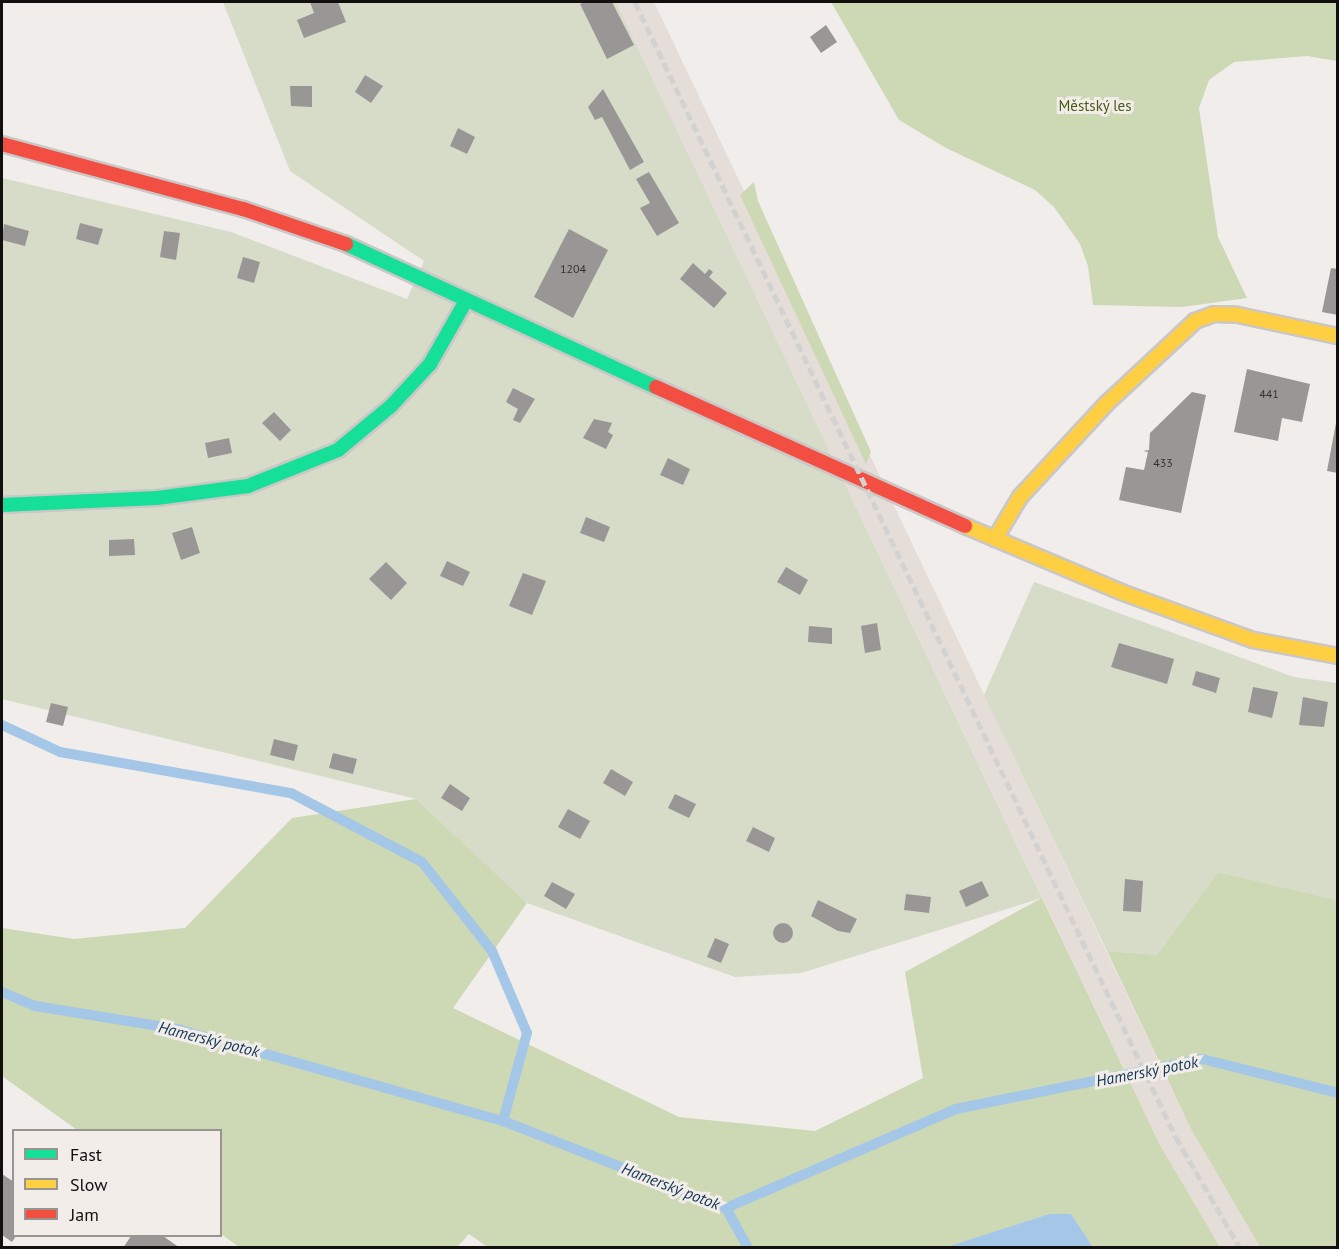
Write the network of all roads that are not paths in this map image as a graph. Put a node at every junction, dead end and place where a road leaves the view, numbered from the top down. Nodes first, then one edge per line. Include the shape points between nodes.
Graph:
1 (2, 144) edge
2 (466, 301) junction
3 (1338, 336) edge
4 (2, 505) edge
5 (996, 538) junction
6 (1338, 656) edge

1 - 2 street via 232,206 354,247
2 - 4 street via 429,364 392,406 338,450 248,486 158,498
2 - 5 street
3 - 5 street via 1238,315 1214,314 1195,321 1106,404 1020,497
5 - 6 street via 1121,592 1253,640

